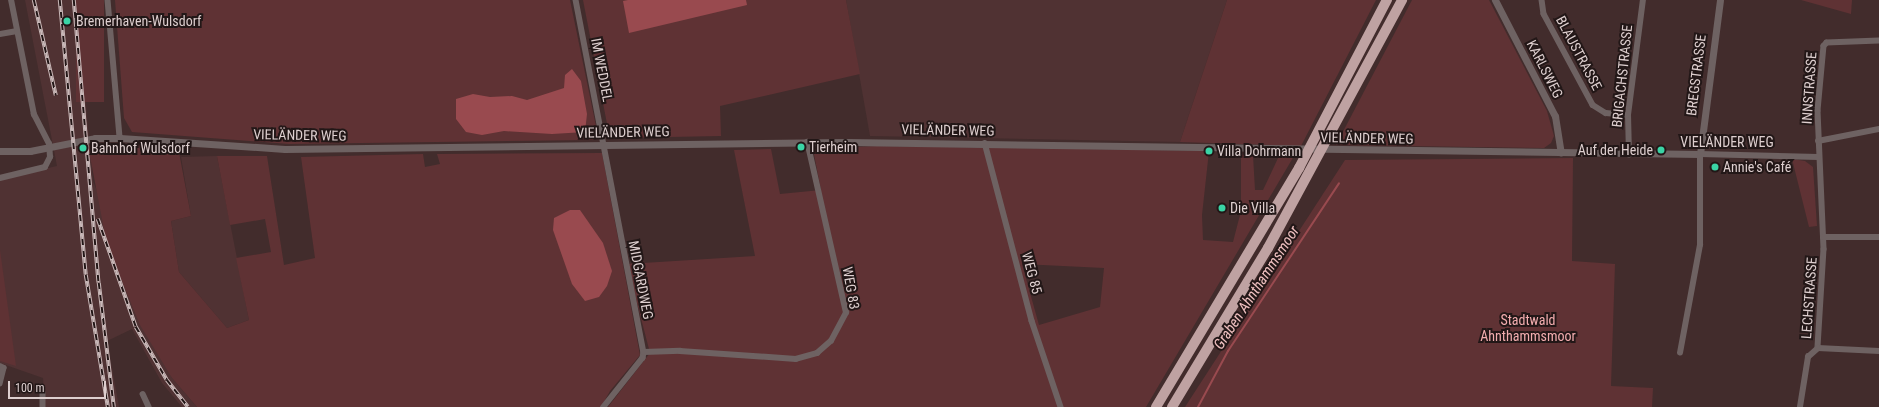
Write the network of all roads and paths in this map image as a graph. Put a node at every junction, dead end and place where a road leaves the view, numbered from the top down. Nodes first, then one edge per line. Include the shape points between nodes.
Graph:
1 (11, 0) edge
2 (108, 0) edge
3 (576, 0) edge
4 (1387, 0) edge
5 (1402, 0) edge
6 (1495, 0) edge
7 (1542, 0) edge
8 (1643, 0) edge
9 (1720, 0) edge
10 (17, 31) junction
11 (0, 34) edge
12 (1879, 41) edge
13 (1628, 114) junction
14 (1879, 129) edge
15 (120, 138) junction
16 (1818, 141) junction
17 (807, 142) junction
18 (985, 143) junction
19 (604, 145) junction
20 (0, 151) edge
21 (1561, 154) junction
22 (1629, 154) junction
23 (1700, 154) junction
24 (1818, 157) junction
25 (0, 178) edge
26 (1823, 237) junction
27 (1879, 237) edge
28 (1818, 348) junction
29 (1879, 351) edge
30 (644, 352) junction
31 (1680, 353) dead end
32 (2, 367) edge
33 (0, 384) edge
34 (43, 393) dead end
35 (143, 394) dead end
36 (43, 407) edge
37 (149, 407) edge
38 (604, 407) edge
39 (1061, 407) edge
40 (1156, 407) edge
41 (1172, 407) edge
42 (1800, 407) edge

1 - 10 street
2 - 15 street
3 - 19 street, IM WEDDEL
4 - 40 highway via 1299,168
5 - 41 highway via 1272,242
6 - 21 street, KARLSWEG via 1555,116
7 - 13 street, BLAUSTRASSE via 1544,14 1594,105 1606,113
8 - 13 street, BRIGACHSTRASSE
9 - 23 street, BREGSTRASSE
10 - 11 street
10 - 25 street via 34,115 50,144 50,157 45,167
12 - 16 street, INNSTRASSE via 1827,43 1824,46 1819,82
13 - 22 street, BRIGACHSTRASSE
14 - 16 street
15 - 19 street, VIELÄNDER WEG via 285,149
15 - 20 street, VIELÄNDER WEG via 89,139 30,151
16 - 24 street
17 - 18 street, VIELÄNDER WEG
17 - 19 street, VIELÄNDER WEG
17 - 30 street, WEG 83 via 846,313 831,341 817,353 796,359 680,351
18 - 21 street, VIELÄNDER WEG
18 - 39 street, WEG 85 via 1032,321
19 - 30 street, MIDGARDWEG
21 - 22 street, VIELÄNDER WEG
22 - 23 street, VIELÄNDER WEG
23 - 24 street, VIELÄNDER WEG
23 - 31 street via 1700,245
24 - 26 street, LECHSTRASSE
26 - 27 street
26 - 28 street, LECHSTRASSE
28 - 29 street, LECHSTRASSE
28 - 42 street via 1808,357
30 - 38 street via 643,358
32 - 33 street
34 - 36 street
35 - 37 street

